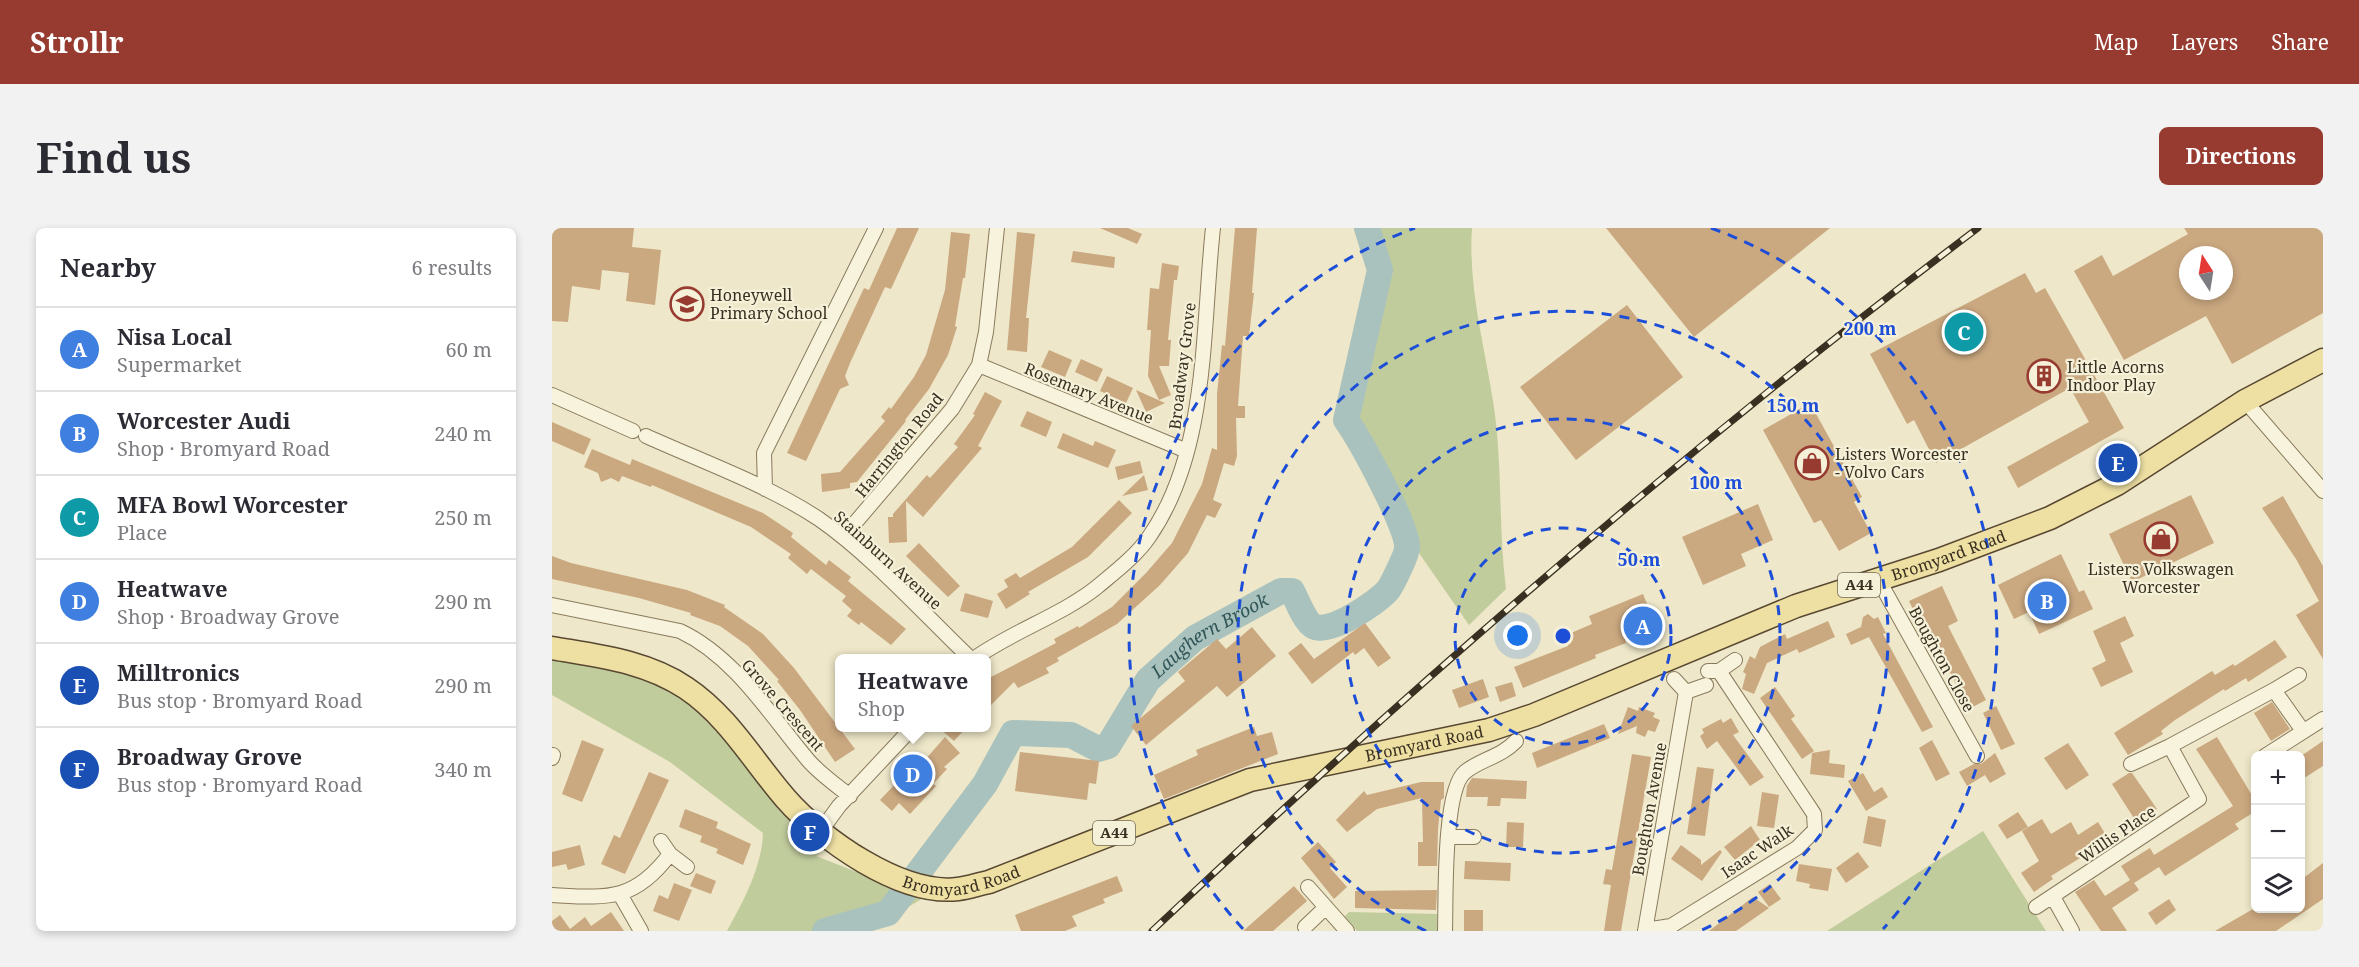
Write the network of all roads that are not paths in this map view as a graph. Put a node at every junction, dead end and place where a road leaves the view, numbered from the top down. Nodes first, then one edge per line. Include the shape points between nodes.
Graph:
1 (876, 228) edge
2 (997, 228) edge
3 (1213, 228) edge
4 (2323, 360) edge
5 (979, 365) junction
6 (552, 395) edge
7 (2246, 401) junction
8 (1187, 450) junction
9 (765, 489) junction
10 (2323, 491) edge
11 (843, 537) junction
12 (1878, 579) junction
13 (552, 604) edge
14 (552, 648) edge
15 (966, 654) edge
16 (981, 654) edge
17 (1735, 660) dead end
18 (2299, 675) dead end
19 (1711, 676) junction
20 (1674, 679) dead end
21 (2274, 690) junction
22 (1686, 692) junction
23 (2323, 719) edge
24 (2303, 731) junction
25 (908, 732) edge
26 (1517, 732) junction
27 (2170, 746) junction
28 (2273, 751) edge
29 (1977, 756) dead end
30 (2132, 764) dead end
31 (849, 796) junction
32 (820, 832) junction
33 (1449, 837) junction
34 (1473, 837) dead end
35 (661, 841) dead end
36 (670, 854) junction
37 (687, 867) dead end
38 (1308, 887) dead end
39 (552, 895) edge
40 (621, 896) junction
41 (2053, 897) junction
42 (1326, 907) junction
43 (2036, 907) dead end
44 (1305, 927) dead end
45 (641, 931) edge
46 (1347, 931) edge
47 (1445, 931) edge
48 (1645, 931) edge
49 (2072, 931) edge

1 - 9 street via 764,453
2 - 5 street, Harrington Road
3 - 8 street, Broadway Grove via 1195,416
4 - 7 main road, Bromyard Road / A44
5 - 8 street, Rosemary Avenue
5 - 11 street, Harrington Road via 952,409
6 - 9 street, Stainburn Avenue
7 - 10 street
7 - 12 main road, Bromyard Road / A44 via 2090,500 1994,540
8 - 16 street, Broadway Grove via 1180,478 1162,515 1149,538 1125,563 1094,589
9 - 11 street, Stainburn Avenue
11 - 15 street, Stainburn Avenue
12 - 26 main road, Bromyard Road / A44 via 1796,606
12 - 29 street, Boughton Close
13 - 31 street, Grove Crescent via 680,631 700,640 747,685 810,762
14 - 32 main road, Bromyard Road / A44 via 627,663 685,687 729,727 786,799
17 - 19 street
18 - 21 street
19 - 22 street
19 - 48 street, Isaac Walk via 1814,814 1815,830 1797,848 1671,926
20 - 22 street
21 - 24 street
21 - 27 street
22 - 48 street, Boughton Avenue
23 - 24 street
24 - 28 street
25 - 31 street
26 - 32 main road, Bromyard Road / A44 via 1489,730 1250,780 989,882 957,889 928,887 890,875
26 - 33 street via 1498,756 1464,772 1455,784
27 - 30 street
27 - 41 street, Willis Place via 2199,799
31 - 32 street
33 - 34 street
33 - 47 street
35 - 36 street
36 - 37 street
36 - 40 street via 654,876
38 - 42 street
39 - 40 street
40 - 45 street
41 - 43 street, Willis Place
41 - 49 street
42 - 44 street
42 - 46 street

